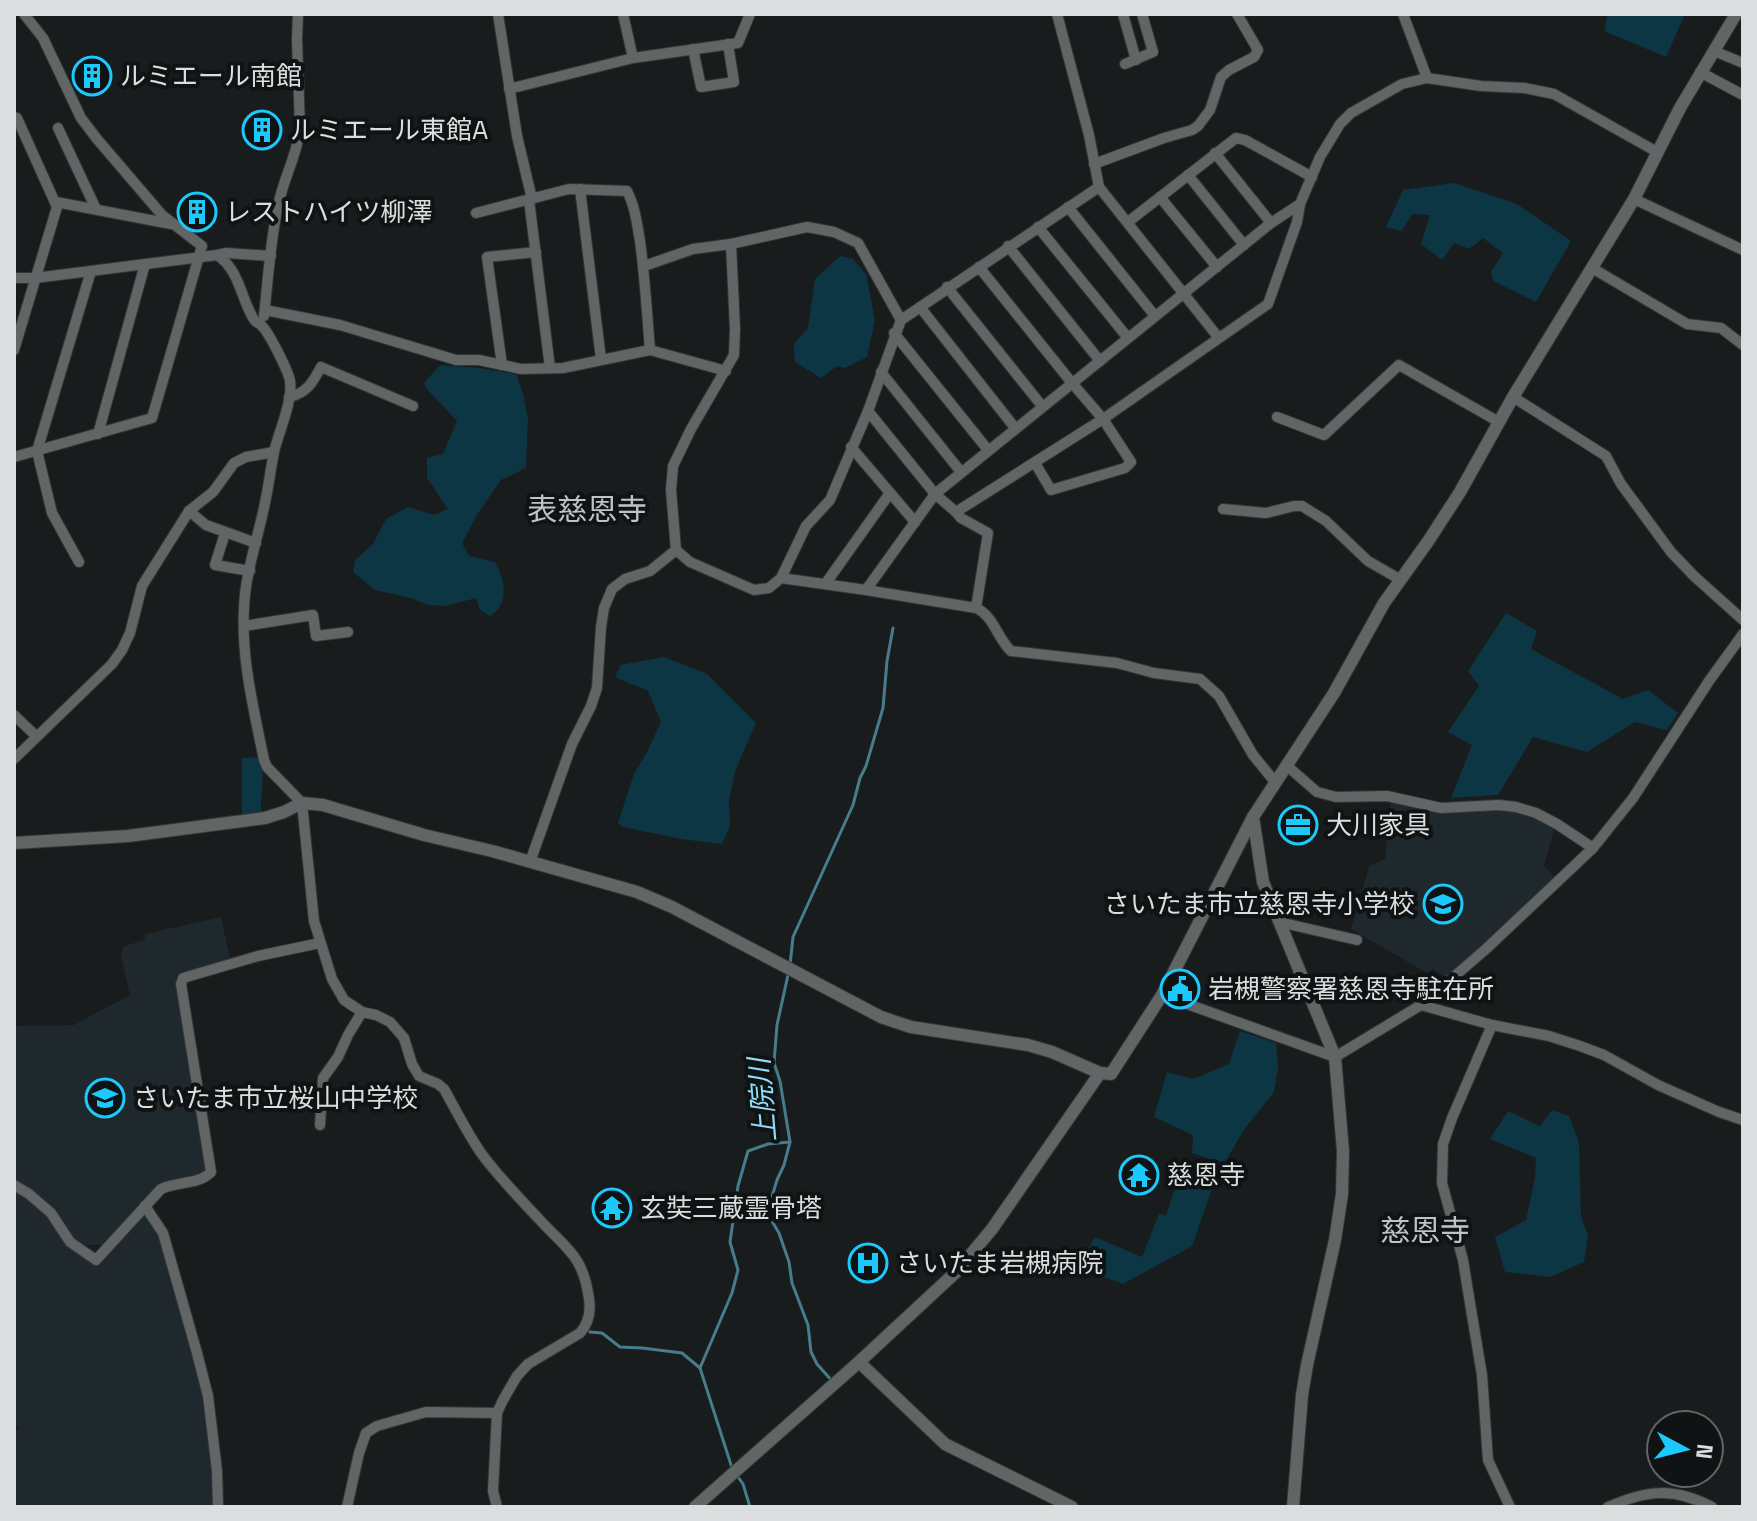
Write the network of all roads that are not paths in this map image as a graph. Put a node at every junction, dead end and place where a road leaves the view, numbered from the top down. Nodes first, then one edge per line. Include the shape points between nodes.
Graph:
1 (24, 14) edge
2 (298, 14) edge
3 (498, 14) edge
4 (623, 14) edge
5 (750, 14) edge
6 (1057, 14) edge
7 (1123, 14) edge
8 (1142, 14) edge
9 (1237, 14) edge
10 (1403, 14) edge
11 (1736, 14) edge
12 (728, 44) junction
13 (693, 49) junction
14 (1714, 51) junction
15 (633, 58) junction
16 (1136, 60) junction
17 (1743, 63) edge
18 (1125, 64) dead end
19 (1700, 72) junction
20 (1427, 78) junction
21 (509, 89) junction
22 (1743, 95) edge
23 (14, 117) edge
24 (58, 128) dead end
25 (1657, 152) junction
26 (1215, 153) junction
27 (1094, 164) junction
28 (1188, 175) junction
29 (1312, 177) junction
30 (1099, 187) junction
31 (580, 189) junction
32 (1160, 197) junction
33 (530, 199) junction
34 (1634, 199) junction
35 (56, 202) junction
36 (1300, 204) junction
37 (1068, 207) junction
38 (96, 209) junction
39 (476, 213) dead end
40 (1128, 222) junction
41 (1271, 223) junction
42 (174, 225) junction
43 (1038, 227) junction
44 (731, 244) junction
45 (1244, 245) junction
46 (1008, 246) junction
47 (1743, 250) edge
48 (536, 252) junction
49 (217, 255) junction
50 (271, 256) junction
51 (199, 257) junction
52 (145, 264) junction
53 (644, 266) junction
54 (979, 267) junction
55 (1217, 267) junction
56 (1592, 268) junction
57 (91, 271) junction
58 (14, 278) edge
59 (35, 278) junction
60 (947, 287) junction
61 (1184, 293) junction
62 (920, 307) junction
63 (265, 310) junction
64 (1155, 316) junction
65 (901, 320) junction
66 (263, 326) junction
67 (894, 333) junction
68 (1218, 337) junction
69 (1128, 338) junction
70 (1743, 345) edge
71 (14, 350) edge
72 (650, 350) junction
73 (601, 359) junction
74 (1100, 361) junction
75 (502, 365) junction
76 (550, 368) junction
77 (726, 371) junction
78 (881, 372) junction
79 (1072, 383) junction
80 (289, 397) junction
81 (1513, 397) junction
82 (413, 406) dead end
83 (1042, 406) junction
84 (868, 411) junction
85 (1277, 417) dead end
86 (1103, 419) junction
87 (1499, 422) junction
88 (1015, 428) junction
89 (98, 434) junction
90 (851, 447) junction
91 (988, 450) junction
92 (37, 451) junction
93 (274, 452) junction
94 (14, 457) edge
95 (1035, 463) junction
96 (961, 472) junction
97 (890, 493) junction
98 (935, 494) junction
99 (1223, 509) dead end
100 (189, 511) junction
101 (956, 512) junction
102 (915, 522) junction
103 (225, 533) junction
104 (256, 543) junction
105 (676, 550) junction
106 (79, 562) dead end
107 (250, 571) junction
108 (781, 578) junction
109 (1401, 580) junction
110 (826, 583) junction
111 (866, 590) junction
112 (976, 608) junction
113 (1743, 620) edge
114 (244, 626) junction
115 (348, 632) dead end
116 (1743, 634) edge
117 (14, 715) edge
118 (36, 736) junction
119 (14, 759) edge
120 (1286, 765) junction
121 (1275, 782) junction
122 (302, 803) junction
123 (1253, 817) junction
124 (14, 843) edge
125 (1593, 848) junction
126 (530, 862) junction
127 (1279, 922) junction
128 (1357, 940) dead end
129 (320, 943) junction
130 (1162, 995) junction
131 (1421, 1005) junction
132 (362, 1012) junction
133 (1492, 1025) junction
134 (1335, 1057) junction
135 (1100, 1073) junction
136 (1743, 1120) edge
137 (320, 1125) dead end
138 (14, 1185) edge
139 (145, 1206) junction
140 (859, 1362) junction
141 (497, 1413) junction
142 (218, 1507) edge
143 (347, 1507) edge
144 (497, 1507) edge
145 (695, 1507) edge
146 (1072, 1507) edge
147 (1293, 1507) edge
148 (1510, 1507) edge
149 (1608, 1507) edge
150 (1712, 1507) edge

1 - 42 street via 43,38 81,118
2 - 50 street via 299,142 283,182
3 - 21 street
4 - 15 street
5 - 12 street via 738,43
6 - 27 street
7 - 16 street
8 - 16 street via 1153,52
9 - 27 street via 1258,50 1221,77 1207,117 1192,130
10 - 20 street
11 - 14 street
12 - 13 street
12 - 13 street via 734,82 701,87
13 - 15 street
14 - 17 street
14 - 19 street
15 - 21 street
16 - 18 street
19 - 22 street
19 - 25 street
20 - 25 street via 1554,94
20 - 29 street via 1402,84 1351,113
21 - 33 street
23 - 35 street
24 - 38 street
25 - 34 street
26 - 28 street
26 - 29 street via 1236,138 1245,140
26 - 41 street
27 - 30 street
28 - 32 street
28 - 45 street
29 - 36 street
30 - 37 street
30 - 40 street
31 - 33 street
31 - 53 street via 627,191
31 - 73 street
32 - 40 street
32 - 55 street
33 - 39 street
33 - 48 street
34 - 47 street
34 - 56 street
35 - 38 street
35 - 59 street
36 - 41 street
36 - 68 street via 1268,304
37 - 43 street
37 - 64 street
38 - 42 street
40 - 61 street
41 - 45 street
42 - 51 street via 202,246
43 - 46 street
43 - 69 street
44 - 53 street via 693,249
44 - 65 street via 807,227 834,232 858,243
44 - 77 street via 735,342
45 - 55 street
46 - 54 street
46 - 74 street
48 - 75 street via 487,257
48 - 76 street
49 - 50 street
49 - 51 street
49 - 66 street via 237,281 254,320
50 - 63 street
51 - 52 street
51 - 89 street via 152,418
52 - 57 street
52 - 89 street
53 - 72 street
54 - 60 street
54 - 79 street
55 - 61 street
56 - 70 street via 1687,324 1721,328
56 - 81 street
57 - 59 street
57 - 92 street
58 - 59 street
59 - 71 street
60 - 62 street
60 - 83 street
61 - 64 street
61 - 68 street
62 - 65 street
62 - 88 street
63 - 66 street
63 - 75 street via 340,325 456,360
64 - 69 street
65 - 67 street
66 - 80 street via 290,380
67 - 78 street
67 - 91 street
68 - 86 street
69 - 74 street
72 - 73 street
72 - 77 street
73 - 76 street
74 - 79 street
75 - 76 street
77 - 105 street via 673,466
78 - 84 street
78 - 96 street
79 - 83 street
79 - 86 street
80 - 82 street via 306,391 321,367
80 - 93 street
81 - 87 street
81 - 113 street via 1606,456 1671,552
83 - 88 street
84 - 90 street
84 - 98 street
85 - 87 street via 1324,435 1399,365
86 - 95 street
86 - 95 street via 1130,465 1051,490
87 - 109 street
88 - 91 street
89 - 92 street
90 - 97 street
90 - 108 street via 830,500 806,526
91 - 96 street
92 - 94 street
92 - 106 street via 52,513
93 - 100 street via 234,463 213,492
93 - 104 street
95 - 101 street
96 - 98 street
97 - 102 street
97 - 110 street
98 - 101 street
98 - 102 street
99 - 109 street via 1266,513 1302,506 1368,561
100 - 103 street
100 - 118 street via 142,586 122,650
101 - 112 street via 988,533
102 - 111 street
103 - 104 street
103 - 107 street via 215,565
104 - 107 street
105 - 108 street via 690,562 754,590 769,588
105 - 126 street via 650,571 612,589 604,608 597,688
107 - 114 street
108 - 110 street
109 - 120 street
110 - 111 street
111 - 112 street
112 - 121 street via 1011,651 1200,679 1219,696
114 - 115 street via 313,615 316,636
114 - 122 street via 264,760
116 - 125 street via 1633,798
117 - 118 street
118 - 119 street
120 - 121 street
120 - 125 street via 1317,792 1336,797 1387,796 1441,808 1516,807 1557,824
121 - 123 street
122 - 124 street via 265,818 128,836
122 - 126 street
122 - 129 street
123 - 127 street via 1263,882
123 - 130 street
125 - 131 street
126 - 135 street via 672,907 881,1017 911,1027 1028,1045
127 - 128 street
127 - 134 street
129 - 132 street via 344,1000
129 - 139 street via 183,978 211,1172 205,1179 161,1189
130 - 134 street
130 - 135 street via 1111,1074
131 - 133 street
131 - 134 street
132 - 137 street via 323,1078
132 - 141 street via 390,1022 404,1038 419,1076 444,1089 481,1153 578,1260 586,1277 586,1326 528,1364
133 - 136 street via 1549,1036 1604,1055 1658,1085
133 - 148 street via 1443,1144 1442,1183 1463,1260 1482,1375 1488,1460
134 - 147 street via 1342,1194 1302,1395
135 - 140 street via 992,1229 956,1272
138 - 139 street via 51,1213 70,1242 96,1260
139 - 142 street via 163,1233 197,1353 209,1408
140 - 145 street
140 - 146 street via 945,1444
141 - 143 street via 426,1412 377,1426 366,1433
141 - 144 street
149 - 150 street via 1644,1493 1663,1492

